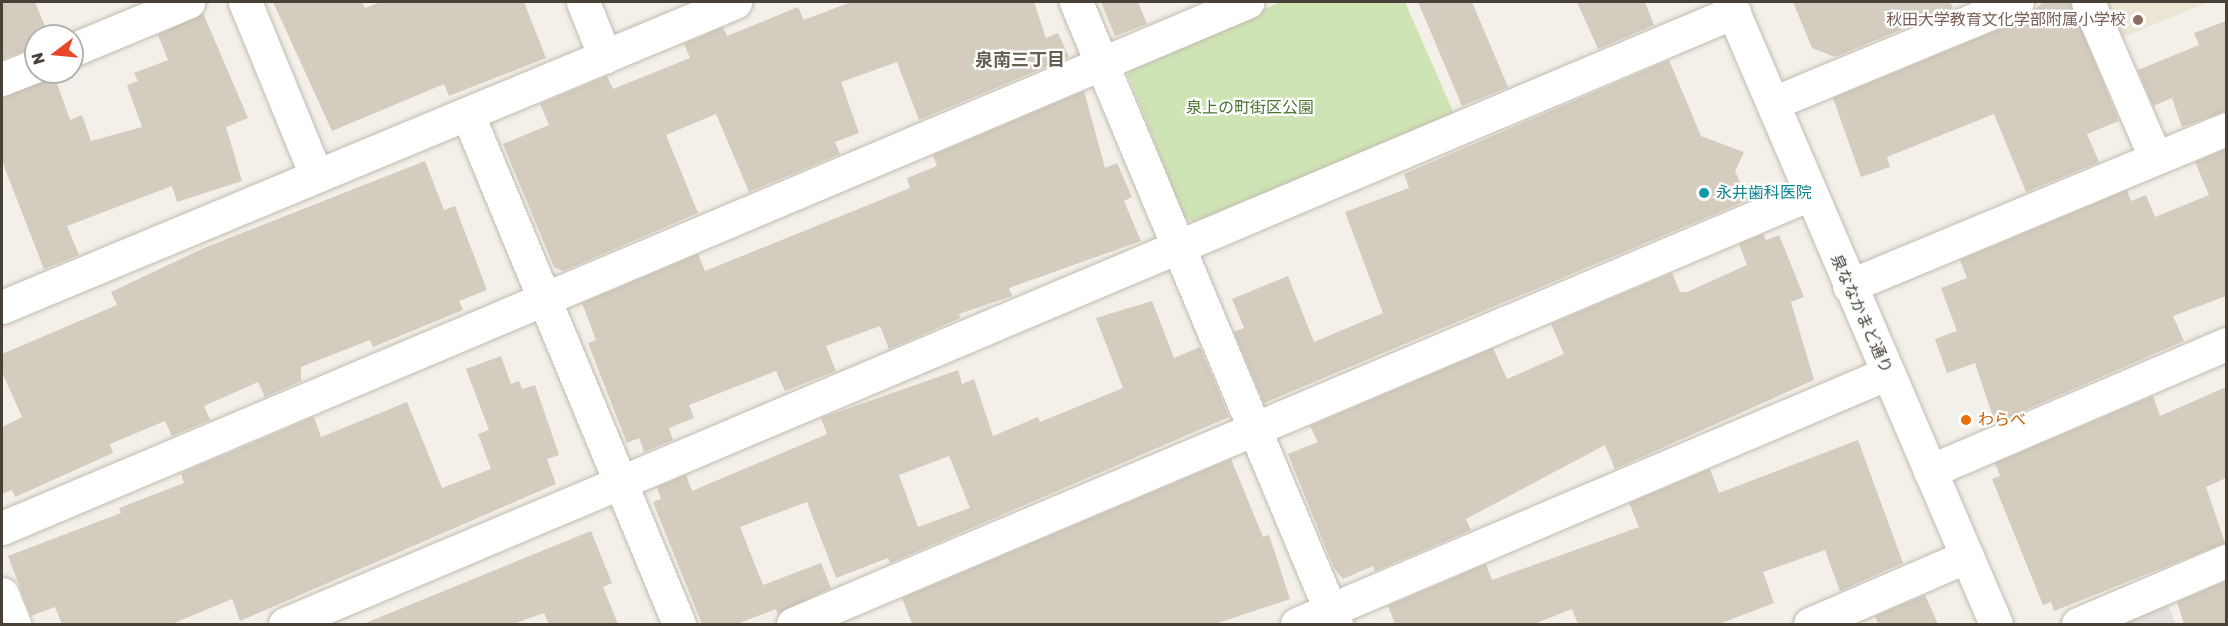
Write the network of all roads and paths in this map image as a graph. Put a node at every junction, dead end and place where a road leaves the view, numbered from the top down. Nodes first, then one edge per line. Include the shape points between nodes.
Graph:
1 (188, 2) edge
2 (245, 2) edge
3 (583, 2) edge
4 (735, 2) edge
5 (1076, 2) edge
6 (1247, 2) edge
7 (2017, 2) edge
8 (2088, 2) edge
9 (1731, 7) edge
10 (84, 45) edge
11 (605, 57) junction
12 (1102, 65) junction
13 (24, 70) edge
14 (2, 80) edge
15 (1773, 103) junction
16 (468, 115) junction
17 (2226, 129) edge
18 (2155, 157) junction
19 (316, 175) junction
20 (1810, 194) junction
21 (1175, 247) junction
22 (1849, 286) junction
23 (542, 299) junction
24 (2, 307) edge
25 (2226, 344) edge
26 (1888, 373) junction
27 (1253, 430) junction
28 (1930, 471) junction
29 (618, 483) junction
30 (2, 528) edge
31 (1967, 556) junction
32 (2226, 561) edge
33 (2, 594) edge
34 (1334, 618) edge
35 (14, 624) edge
36 (285, 624) edge
37 (679, 624) edge
38 (793, 624) edge
39 (1297, 624) edge
40 (1810, 624) edge
41 (1996, 624) edge
42 (2078, 624) edge

1 - 10 street
2 - 19 street
3 - 11 street
4 - 11 street
5 - 12 street
6 - 12 street
7 - 15 street
8 - 18 street
9 - 15 street, 泉ななかまど通り
9 - 21 street
11 - 16 street
12 - 21 street
12 - 23 street
13 - 14 street
15 - 20 street, 泉ななかまど通り
16 - 19 street
16 - 23 street
17 - 18 street
18 - 22 street
19 - 24 street
20 - 22 street, 泉ななかまど通り
20 - 27 street
21 - 27 street
21 - 29 street
22 - 26 street, 泉ななかまど通り
23 - 29 street
23 - 30 street
25 - 28 street
26 - 28 street, 泉ななかまど通り
26 - 34 street
27 - 34 street
27 - 38 street
28 - 31 street, 泉ななかまど通り
29 - 36 street
29 - 37 street
31 - 40 street
31 - 41 street, 泉ななかまど通り
32 - 42 street
33 - 35 street
34 - 39 street

